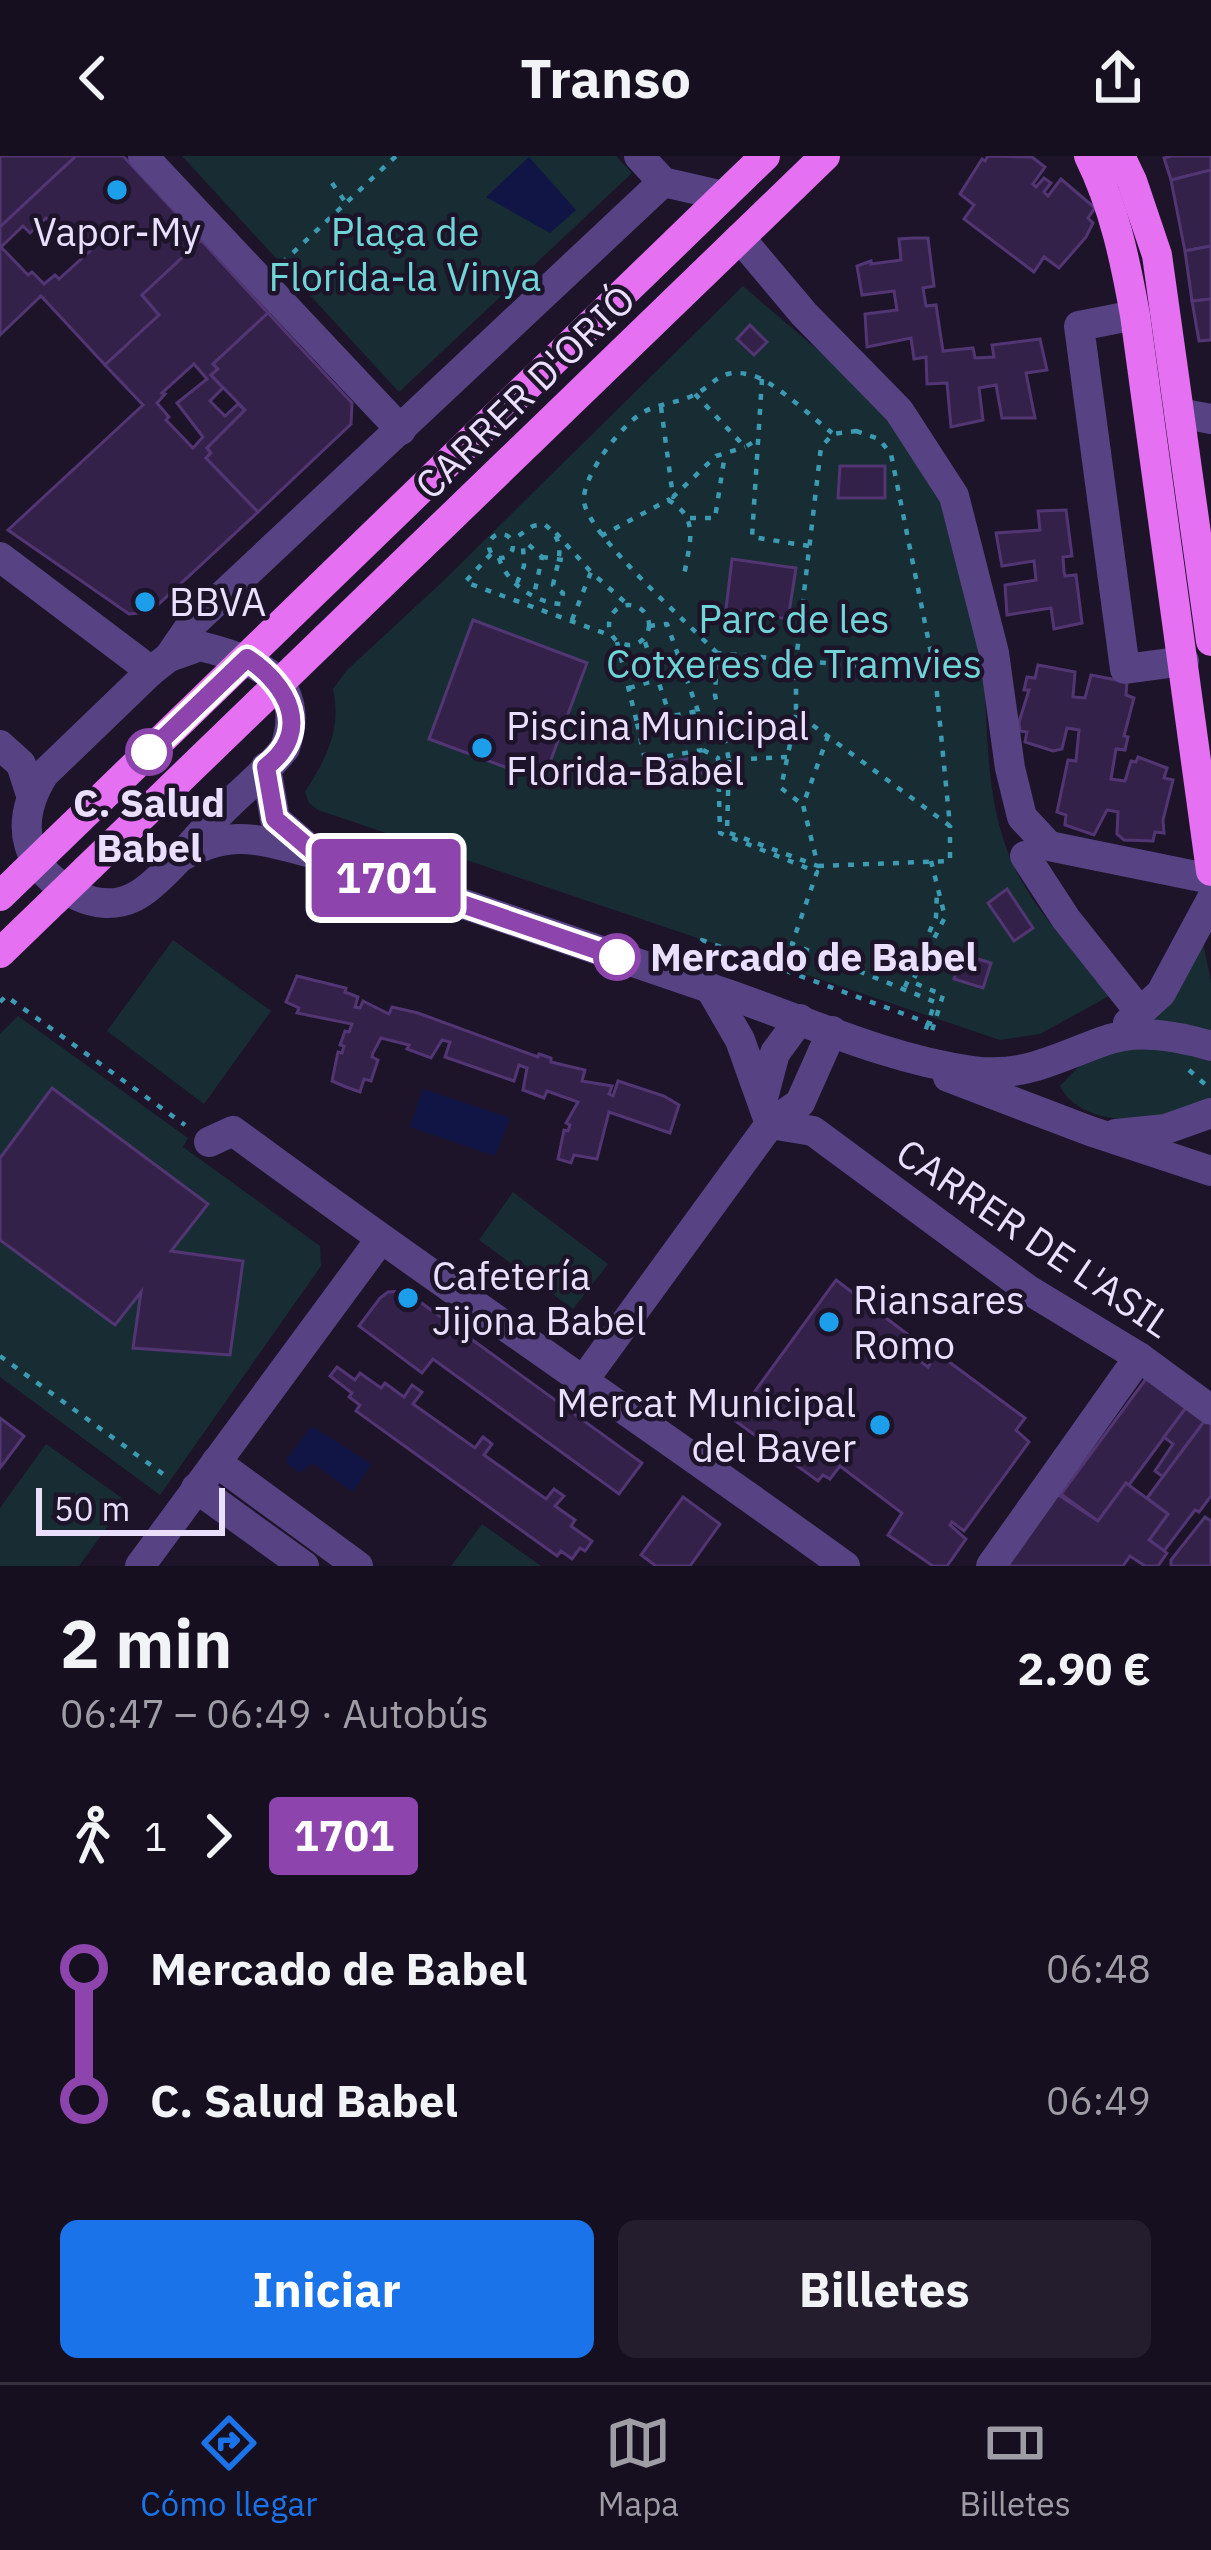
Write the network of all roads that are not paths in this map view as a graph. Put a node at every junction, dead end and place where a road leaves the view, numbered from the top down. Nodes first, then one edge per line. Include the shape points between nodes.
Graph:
1 (143, 156) edge
2 (639, 156) edge
3 (765, 156) edge
4 (825, 156) edge
5 (1089, 156) edge
6 (1120, 156) edge
7 (663, 182) junction
8 (724, 196) junction
9 (740, 238) junction
10 (1135, 315) junction
11 (1179, 413) junction
12 (1211, 419) edge
13 (401, 430) junction
14 (0, 557) edge
15 (1211, 641) edge
16 (247, 658) junction
17 (1184, 661) junction
18 (160, 664) junction
19 (280, 684) junction
20 (0, 745) edge
21 (266, 767) junction
22 (31, 795) junction
23 (316, 854) junction
24 (1024, 856) dead end
25 (174, 861) junction
26 (35, 862) junction
27 (1211, 875) edge
28 (65, 890) junction
29 (0, 896) edge
30 (1211, 901) edge
31 (0, 953) edge
32 (710, 988) junction
33 (1140, 1012) junction
34 (800, 1019) junction
35 (832, 1031) junction
36 (1106, 1040) junction
37 (1211, 1046) edge
38 (1073, 1056) junction
39 (919, 1060) junction
40 (766, 1111) junction
41 (1211, 1113) edge
42 (806, 1117) junction
43 (1097, 1133) junction
44 (209, 1142) road end
45 (1211, 1172) edge
46 (380, 1240) junction
47 (1139, 1357) junction
48 (584, 1381) junction
49 (1211, 1410) edge
50 (216, 1462) junction
51 (187, 1487) junction
52 (140, 1566) edge
53 (304, 1566) edge
54 (358, 1566) edge
55 (845, 1566) edge
56 (991, 1566) edge

1 - 13 street
2 - 7 street
3 - 8 main road, CARRER D'ORIÓ
4 - 9 main road, CARRER D'ORIÓ
5 - 10 main road via 1108,194
6 - 11 main road via 1156,255
7 - 8 street
7 - 13 street, CARRER D'ORIÓ
8 - 16 main road, CARRER D'ORIÓ
9 - 19 main road, CARRER D'ORIÓ
9 - 27 street via 899,411 954,496 994,653 1022,817 1049,847
10 - 17 main road
10 - 17 street via 1079,326 1125,669
11 - 12 street
11 - 15 main road
13 - 18 street, CARRER D'ORIÓ via 191,625
14 - 18 street
16 - 18 street via 200,646
16 - 19 street
16 - 26 main road, CARRER D'ORIÓ
17 - 27 main road
18 - 22 street, CARRER D'ORIÓ
19 - 21 street via 290,735
19 - 28 main road, CARRER D'ORIÓ
20 - 22 street via 21,764
21 - 23 street via 275,819
21 - 25 street
22 - 26 street via 26,828
23 - 25 street via 231,836
23 - 32 street
24 - 33 street
25 - 28 street via 134,898 92,902
26 - 28 street
26 - 29 main road, CARRER D'ORIÓ
28 - 31 main road, CARRER D'ORIÓ
30 - 33 street via 1161,993
32 - 34 street
32 - 40 street
33 - 36 street
34 - 35 street
34 - 40 street via 775,1053
35 - 39 street
35 - 42 street
36 - 37 street via 1158,1035
36 - 38 street
38 - 39 street via 997,1072
38 - 43 street via 1053,1090 1059,1106
39 - 43 street via 956,1082
40 - 42 street
40 - 48 street
41 - 43 street via 1166,1129
42 - 47 street, CARRER DE L'ASIL via 1027,1289
43 - 45 street
44 - 46 street via 233,1131
46 - 48 street
46 - 50 street
47 - 49 street, CARRER DE L'ASIL
47 - 56 street
48 - 55 street
50 - 51 street
50 - 54 street
51 - 52 street
51 - 53 street

